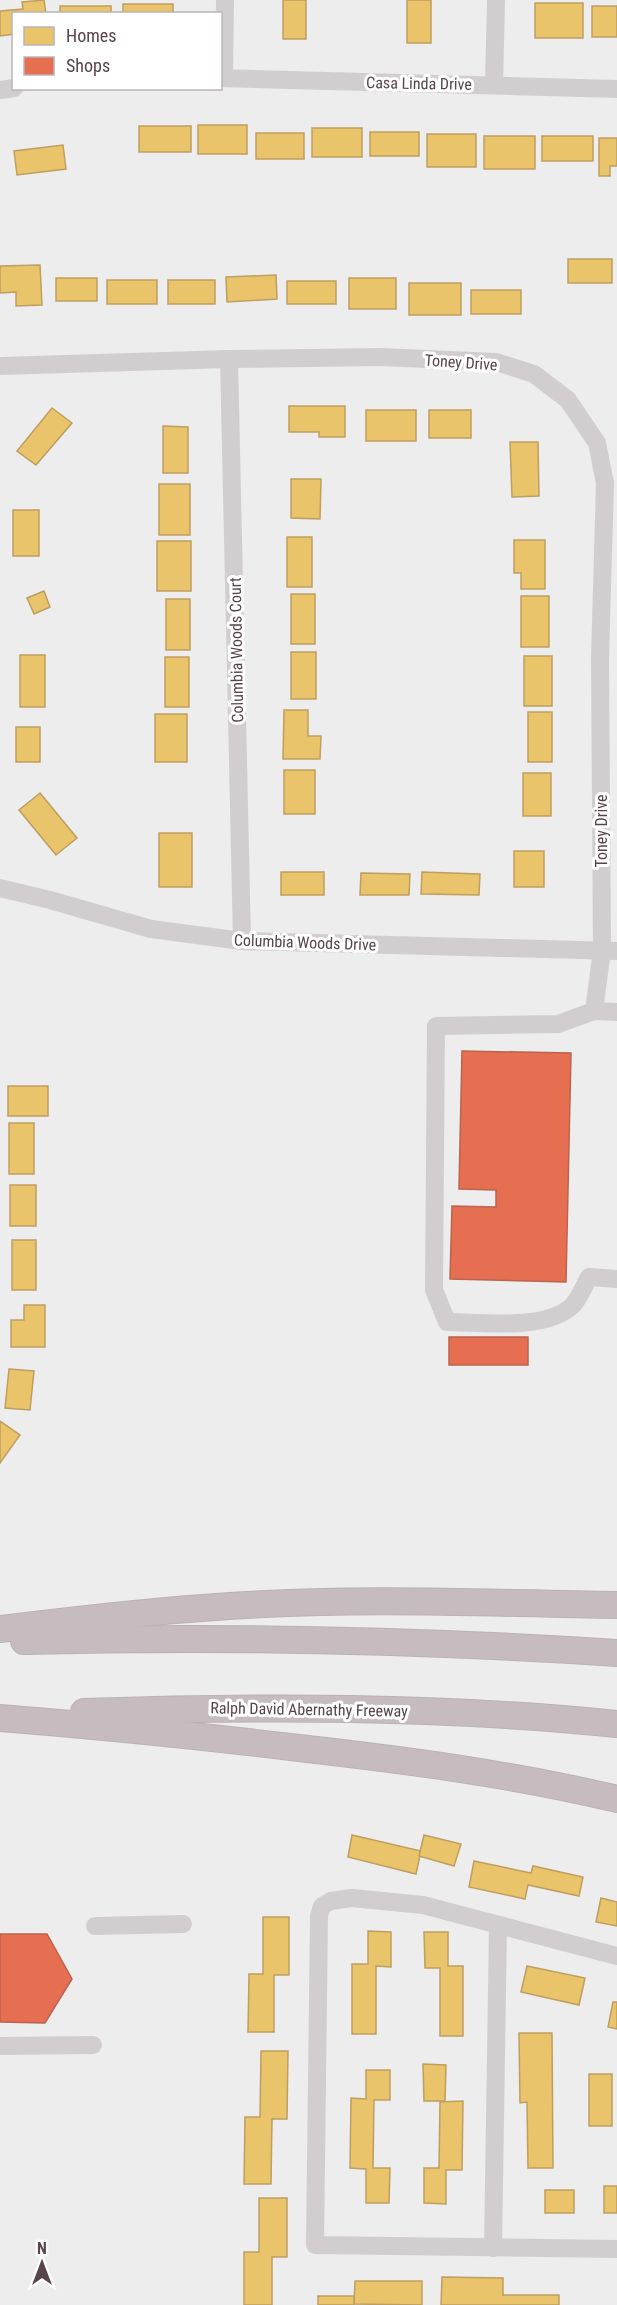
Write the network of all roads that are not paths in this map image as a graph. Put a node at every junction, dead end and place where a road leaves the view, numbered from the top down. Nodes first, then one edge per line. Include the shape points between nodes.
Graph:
1 (225, 0) edge
2 (496, 0) edge
3 (222, 78) edge
4 (494, 85) junction
5 (617, 89) edge
6 (229, 359) junction
7 (0, 366) edge
8 (0, 888) edge
9 (243, 941) junction
10 (609, 951) edge
11 (594, 1011) junction
12 (617, 1012) edge
13 (617, 1279) edge
14 (617, 1605) edge
15 (0, 1629) edge
16 (0, 1641) edge
17 (617, 1653) edge
18 (0, 1716) edge
19 (617, 1724) edge
20 (617, 1799) edge
21 (183, 1924) dead end
22 (95, 1926) dead end
23 (498, 1926) junction
24 (617, 1956) edge
25 (93, 2045) dead end
26 (0, 2046) edge
27 (493, 2248) junction
28 (617, 2249) edge

1 - 3 street
2 - 4 street
3 - 4 street, Casa Linda Drive
4 - 5 street, Casa Linda Drive
6 - 7 street, Toney Drive
6 - 9 street, Columbia Woods Court
6 - 10 street, Toney Drive via 381,357 496,362 534,374 568,400 597,443 605,483 600,658
8 - 9 street, Columbia Woods Drive via 151,929
9 - 10 street, Columbia Woods Drive
10 - 11 street, Toney Drive
11 - 12 street
11 - 13 street via 558,1024 436,1026 434,1290 447,1322 533,1322 572,1306 589,1277
14 - 15 highway via 322,1602 211,1608
16 - 17 highway via 302,1639
18 - 19 highway, Ralph David Abernathy Freeway via 265,1707 424,1711
18 - 20 highway via 394,1758 560,1785
21 - 22 street
23 - 24 street
23 - 27 street
23 - 27 street via 423,1905 352,1898 331,1901 322,1906 319,1916 315,2245
25 - 26 street
27 - 28 street

